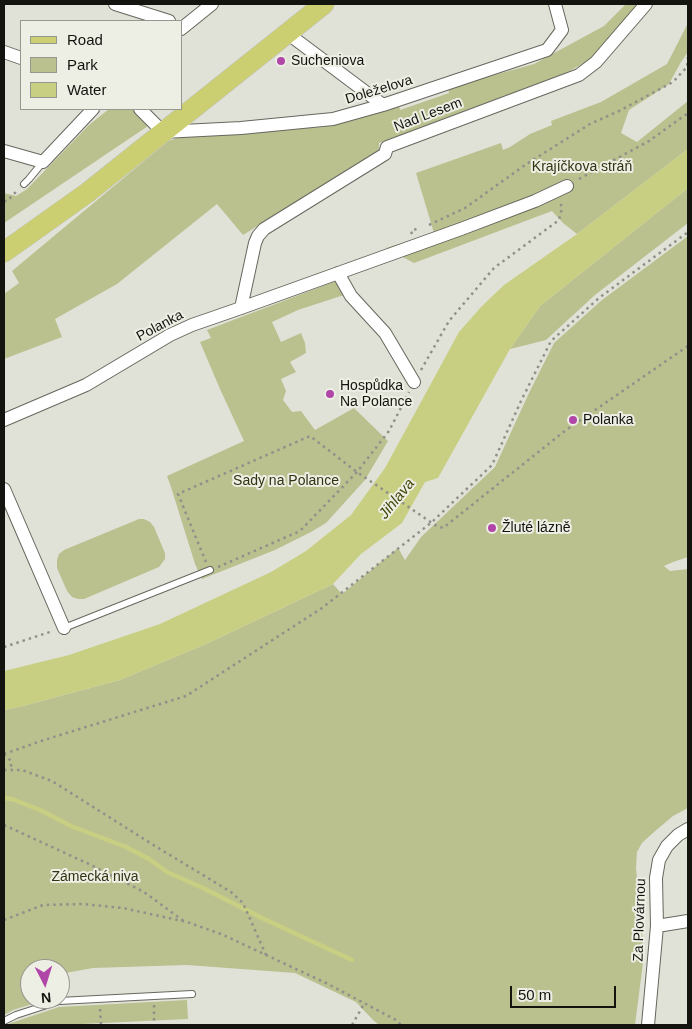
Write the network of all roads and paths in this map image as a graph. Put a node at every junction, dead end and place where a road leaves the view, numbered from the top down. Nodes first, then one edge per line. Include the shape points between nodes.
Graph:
1 (115, 4) edge
2 (212, 4) edge
3 (324, 4) edge
4 (555, 4) edge
5 (646, 4) edge
6 (165, 20) edge
7 (182, 27) edge
8 (288, 33) junction
9 (4, 52) edge
10 (688, 57) edge
11 (20, 58) edge
12 (383, 105) junction
13 (92, 110) edge
14 (141, 110) edge
15 (146, 110) edge
16 (688, 113) edge
17 (163, 132) junction
18 (4, 150) edge
19 (43, 162) junction
20 (24, 184) joint
21 (561, 189) junction
22 (4, 201) edge
23 (411, 231) dead end
24 (688, 232) edge
25 (4, 252) edge
26 (338, 274) junction
27 (241, 308) junction
28 (688, 346) edge
29 (414, 382) junction
30 (4, 420) edge
31 (358, 472) junction
32 (4, 489) edge
33 (432, 522) junction
34 (210, 570) junction
35 (64, 628) junction
36 (4, 647) edge
37 (4, 754) edge
38 (4, 770) edge
39 (10, 770) junction
40 (4, 825) edge
41 (688, 829) edge
42 (4, 920) edge
43 (688, 921) edge
44 (187, 922) junction
45 (657, 926) junction
46 (266, 956) junction
47 (192, 994) dead end
48 (153, 996) junction
49 (100, 1000) junction
50 (364, 1004) junction
51 (4, 1020) edge
52 (154, 1022) dead end
53 (101, 1025) edge
54 (352, 1025) edge
55 (401, 1025) edge
56 (648, 1025) edge

1 - 6 street
2 - 7 street
3 - 8 main road
4 - 12 street, Doleželova via 562,30 547,50
5 - 27 street, Nad Lesem via 596,62 579,75 387,147 385,154 264,228 255,243
8 - 12 street
8 - 17 main road
9 - 11 street
10 - 23 path via 686,67 673,82 590,124 465,208
12 - 17 street, Doleželova via 333,119
13 - 19 street
14 - 17 street
15 - 17 street
16 - 21 path via 649,141
17 - 25 main road via 87,193
18 - 19 street
19 - 20 lane
20 - 22 path
21 - 26 street, Polanka
21 - 29 path via 559,220 494,268 449,321
24 - 33 path via 599,298 550,341 492,465
26 - 27 street, Polanka
26 - 29 street via 351,296 385,333
27 - 30 street, Polanka via 170,335 86,385
28 - 33 path via 566,430 443,528
29 - 31 path via 389,431
31 - 33 path
31 - 34 path via 300,531
31 - 34 path via 310,436 178,494
32 - 35 street
33 - 37 path via 322,608 186,696
34 - 35 lane
35 - 36 path
37 - 39 path via 10,761
38 - 39 path
39 - 46 path via 22,770 52,781 231,892 243,903
40 - 44 path via 144,892
41 - 45 street, Za Plovárnou via 667,846 659,860
42 - 44 path via 43,905 82,904 123,908
43 - 45 street
44 - 46 path
45 - 56 street, Za Plovárnou
46 - 50 path
47 - 48 lane
48 - 49 lane
48 - 52 path
49 - 51 lane via 59,1001
49 - 53 path
50 - 54 path
50 - 55 path

